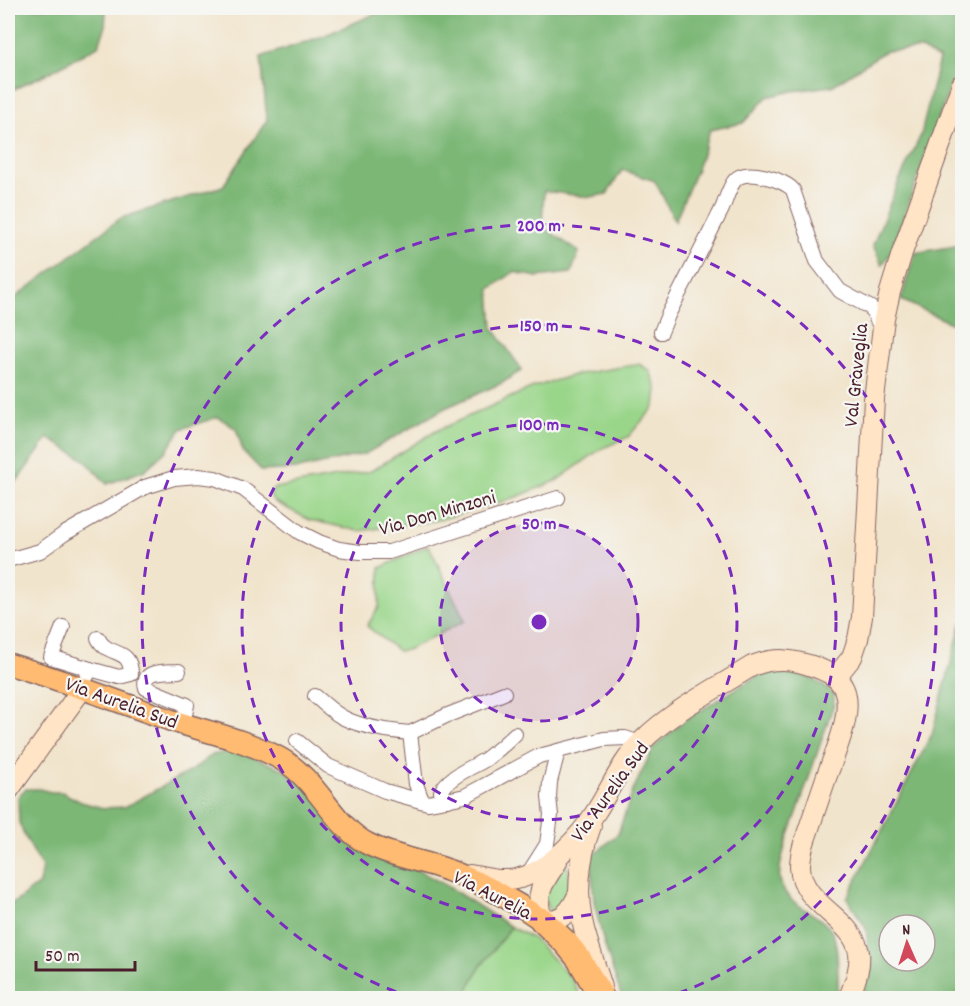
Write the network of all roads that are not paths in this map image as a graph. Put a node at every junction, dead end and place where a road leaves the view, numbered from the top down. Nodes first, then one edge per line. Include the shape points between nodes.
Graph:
1 (963, 84) edge
2 (882, 331) junction
3 (661, 332) dead end
4 (558, 498) dead end
5 (8, 560) edge
6 (63, 627) dead end
7 (98, 638) dead end
8 (8, 664) edge
9 (179, 671) dead end
10 (836, 677) junction
11 (86, 679) junction
12 (504, 693) dead end
13 (315, 696) dead end
14 (183, 724) junction
15 (410, 733) junction
16 (515, 734) dead end
17 (297, 741) dead end
18 (640, 743) junction
19 (558, 751) junction
20 (8, 791) edge
21 (447, 800) junction
22 (422, 801) junction
23 (597, 810) junction
24 (566, 850) junction
25 (443, 869) junction
26 (527, 875) junction
27 (579, 893) junction
28 (542, 920) junction
29 (604, 999) edge
30 (849, 999) edge

1 - 2 main road, Val Graveglia via 902,253
2 - 3 street via 871,308 840,291 817,261 789,185 774,178 743,175 728,194
2 - 10 main road, Val Graveglia via 874,399 862,617 852,657
4 - 5 street, Via Don Minzoni via 388,552 360,552 339,549 299,532 230,483 198,476 174,478 145,488 40,551
6 - 11 street via 51,657
7 - 11 street via 108,650 128,659 131,674
8 - 11 main road, Via Aurelia Sud via 50,676
9 - 14 street via 154,673 144,683 146,688 187,705
10 - 18 main road, Via Aurelia Sud via 794,661 776,660 752,666 679,712
10 - 30 main road via 847,700 844,723 805,840 800,870 811,895 849,930 855,941 859,966
11 - 14 main road, Via Aurelia Sud
11 - 20 main road
12 - 15 street
13 - 15 street via 346,719 382,730
14 - 25 main road, Via Aurelia Sud via 281,759 309,781 350,830 367,843
15 - 22 street
16 - 21 street via 443,788 441,792
17 - 22 street via 328,766 385,791
18 - 19 street via 625,738 604,739
18 - 23 main road, Via Aurelia Sud
19 - 21 street via 539,756 465,796
19 - 26 street via 550,782 547,844
21 - 22 street
23 - 24 main road, Via Aurelia Sud
23 - 27 main road via 583,852
24 - 26 main road, Via Aurelia Sud
24 - 28 main road via 540,893
25 - 26 main road, Via Aurelia Sud via 489,879 519,879
25 - 28 main road, Via Aurelia via 501,893
27 - 28 main road via 566,914
27 - 29 main road via 583,927
28 - 29 highway via 579,959

